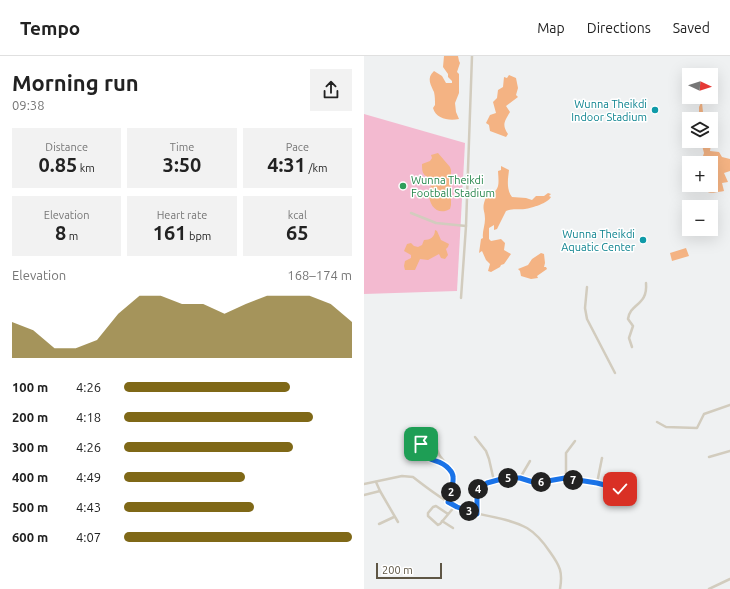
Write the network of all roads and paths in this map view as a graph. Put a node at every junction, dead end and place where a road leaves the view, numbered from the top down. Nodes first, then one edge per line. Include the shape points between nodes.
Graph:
1 (472, 56) edge
2 (411, 212) dead end
3 (466, 226) junction
4 (646, 282) dead end
5 (587, 287) dead end
6 (461, 298) dead end
7 (632, 347) dead end
8 (615, 373) dead end
9 (730, 405) edge
10 (657, 422) dead end
11 (475, 437) dead end
12 (575, 441) dead end
13 (437, 443) dead end
14 (421, 444) dead end
15 (730, 451) edge
16 (438, 453) junction
17 (710, 457) dead end
18 (602, 458) dead end
19 (432, 459) junction
20 (530, 462) dead end
21 (445, 463) junction
22 (520, 478) junction
23 (565, 478) junction
24 (494, 481) junction
25 (376, 482) junction
26 (597, 483) junction
27 (364, 484) edge
28 (620, 489) dead end
29 (380, 491) junction
30 (364, 495) edge
31 (448, 502) junction
32 (455, 506) junction
33 (448, 514) junction
34 (477, 514) junction
35 (394, 517) junction
36 (442, 521) junction
37 (398, 522) dead end
38 (379, 524) dead end
39 (452, 528) dead end
40 (730, 579) edge
41 (560, 589) edge
42 (709, 589) edge

1 - 3 street
2 - 3 street via 436,224
3 - 6 street
4 - 7 street via 644,298 628,316 632,326 629,338
5 - 8 street via 587,319
9 - 10 street via 704,414 697,428 666,427
11 - 24 street via 486,451
12 - 23 street via 566,454
13 - 16 street
14 - 19 street via 425,455
15 - 17 street
16 - 19 street
16 - 21 street
18 - 26 street
19 - 21 street
20 - 22 street
21 - 31 street via 453,477
22 - 23 street via 536,483
22 - 24 street
23 - 26 street
24 - 34 street via 477,490
25 - 27 street
25 - 29 street
25 - 31 street via 408,476
26 - 28 street
29 - 30 street
29 - 35 street
31 - 32 street
32 - 33 street
32 - 34 street
33 - 36 street
33 - 36 street via 433,506 428,516 438,525
34 - 41 street via 519,524 535,534 560,567
35 - 37 street
35 - 38 street
36 - 39 street
40 - 42 street

